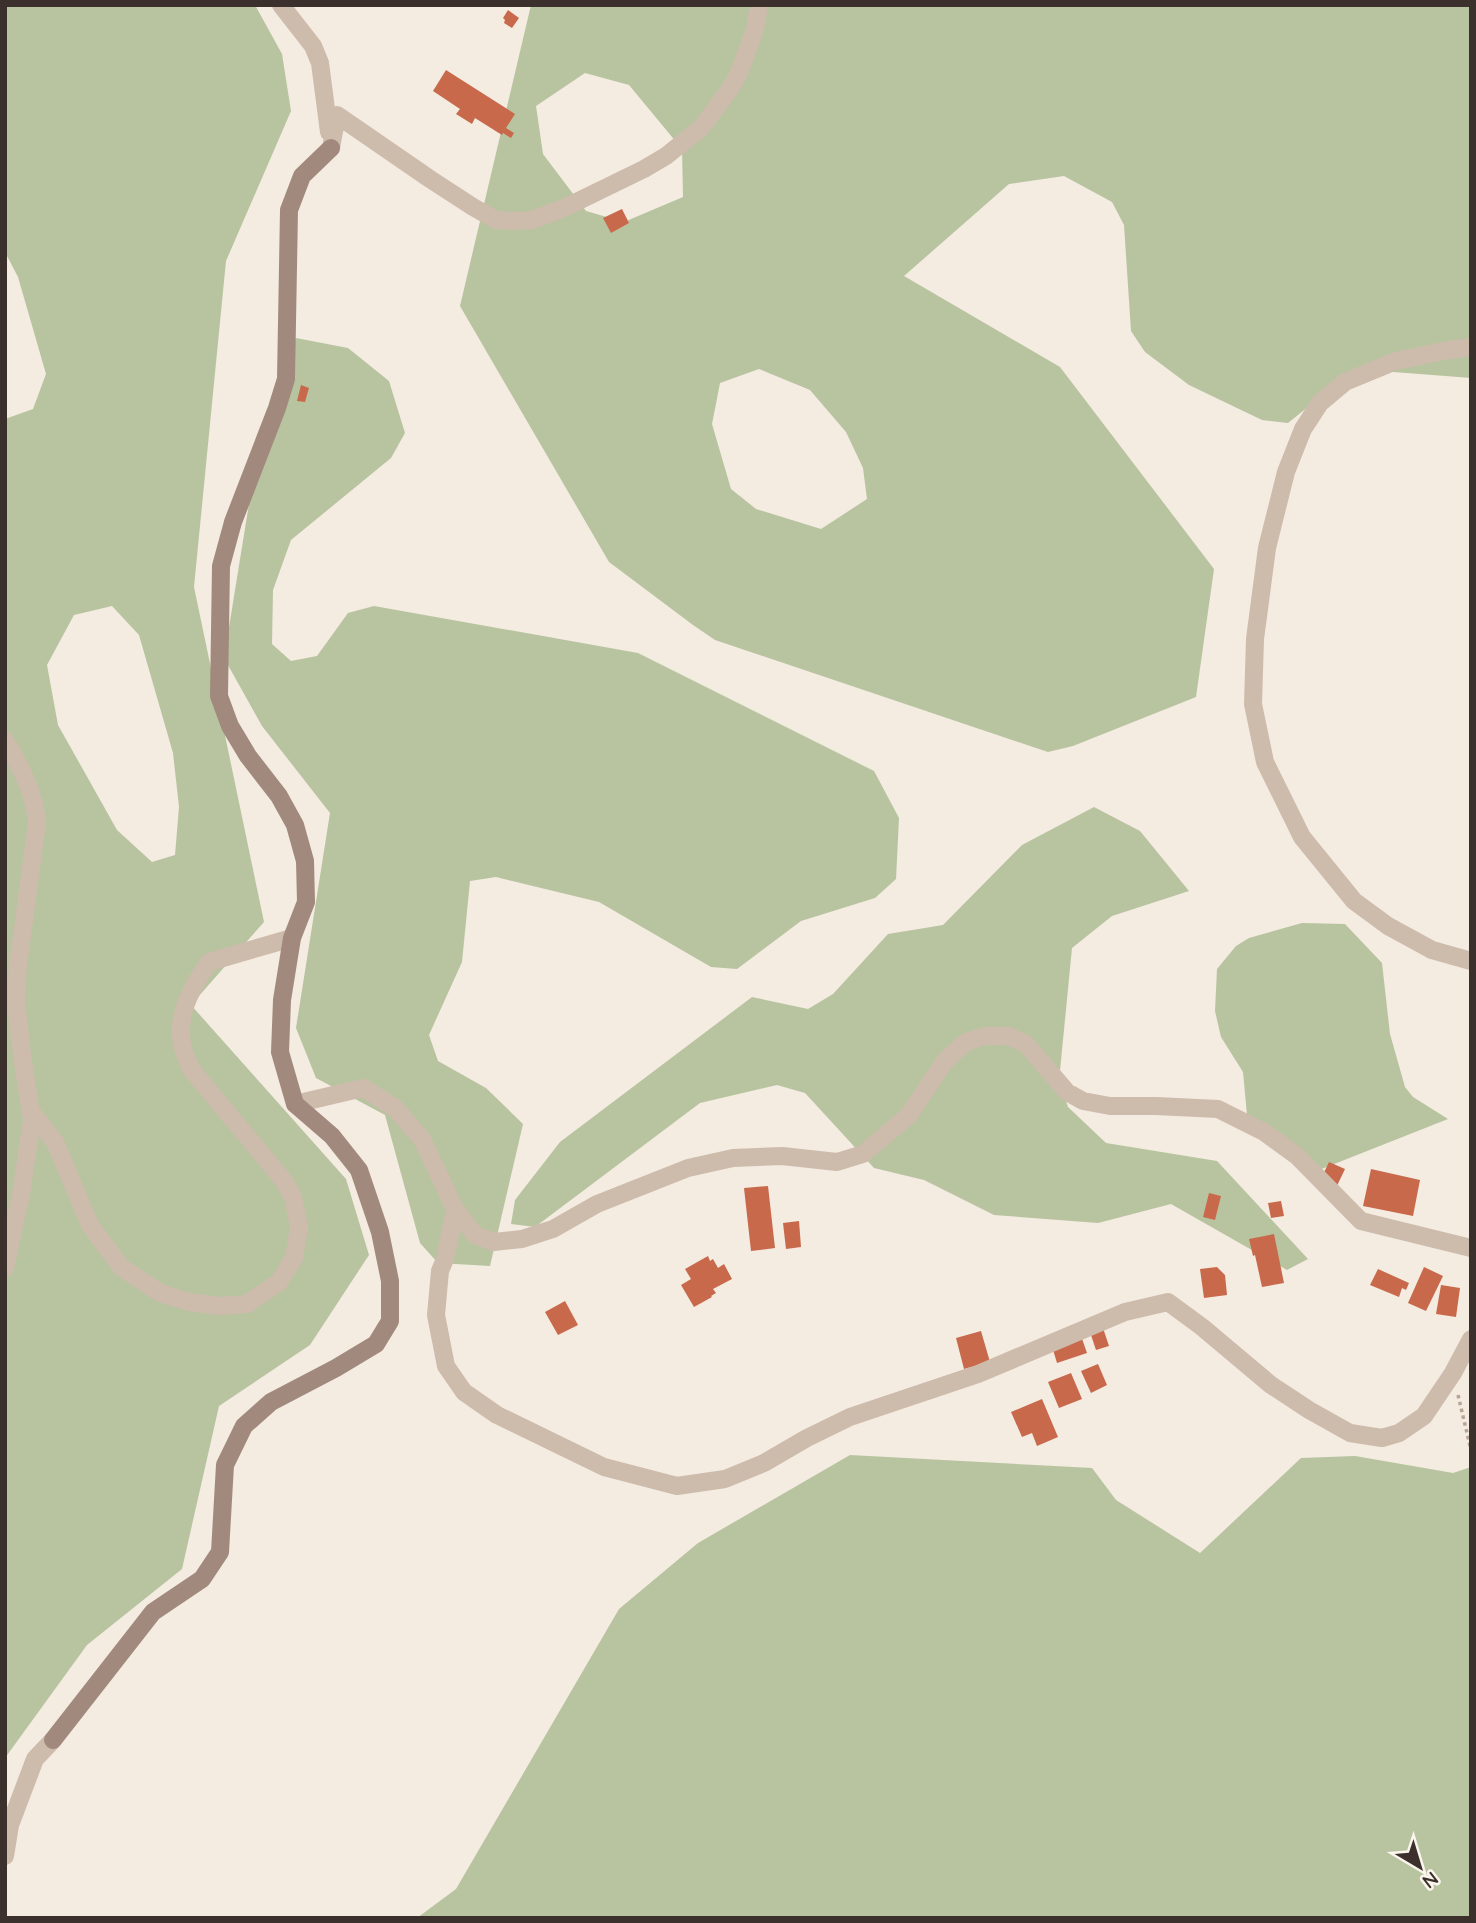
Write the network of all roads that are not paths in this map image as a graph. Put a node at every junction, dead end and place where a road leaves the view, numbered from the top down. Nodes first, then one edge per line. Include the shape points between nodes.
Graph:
1 (281, 5) edge
2 (760, 5) edge
3 (331, 148) junction
4 (1471, 347) edge
5 (5, 740) edge
6 (292, 939) junction
7 (1471, 961) edge
8 (295, 1104) junction
9 (30, 1110) junction
10 (455, 1209) junction
11 (1471, 1248) edge
12 (5, 1268) edge
13 (1471, 1339) edge
14 (5, 1856) edge

1 - 3 street via 313,46 320,63
2 - 3 street via 739,73 701,128 644,169 533,220 496,220 337,115
3 - 6 street via 302,176 289,210 286,379 221,566 219,696 230,726 295,825 305,861 306,902
4 - 7 street via 1396,361 1345,382 1320,403 1303,429 1286,472 1267,548 1255,639 1253,704 1265,762 1302,837 1354,901 1432,950
5 - 9 street via 36,805 16,1000
6 - 8 street via 282,1000 280,1052
6 - 9 street via 209,962 189,993 181,1022 191,1069 293,1197 299,1227 294,1258 279,1282 258,1297 247,1304 189,1302 160,1293 121,1267 90,1225 55,1142
8 - 10 street via 363,1088 395,1108 422,1139
8 - 14 street via 332,1136 359,1170 380,1232 390,1281 390,1321 376,1344 271,1402 244,1426 225,1465 220,1552 202,1578 153,1612 35,1759 10,1825
9 - 12 street via 21,1194
10 - 11 street via 475,1235 494,1242 523,1239 688,1168 733,1158 782,1156 837,1162 863,1154 909,1115 945,1060 966,1042 999,1035 1026,1044 1068,1093 1083,1101 1218,1109 1264,1132 1297,1156 1361,1221
10 - 13 street via 440,1271 436,1315 446,1366 464,1392 497,1415 604,1467 677,1486 725,1479 850,1417 978,1374 1125,1312 1167,1302 1309,1410 1350,1433 1382,1438 1424,1416

